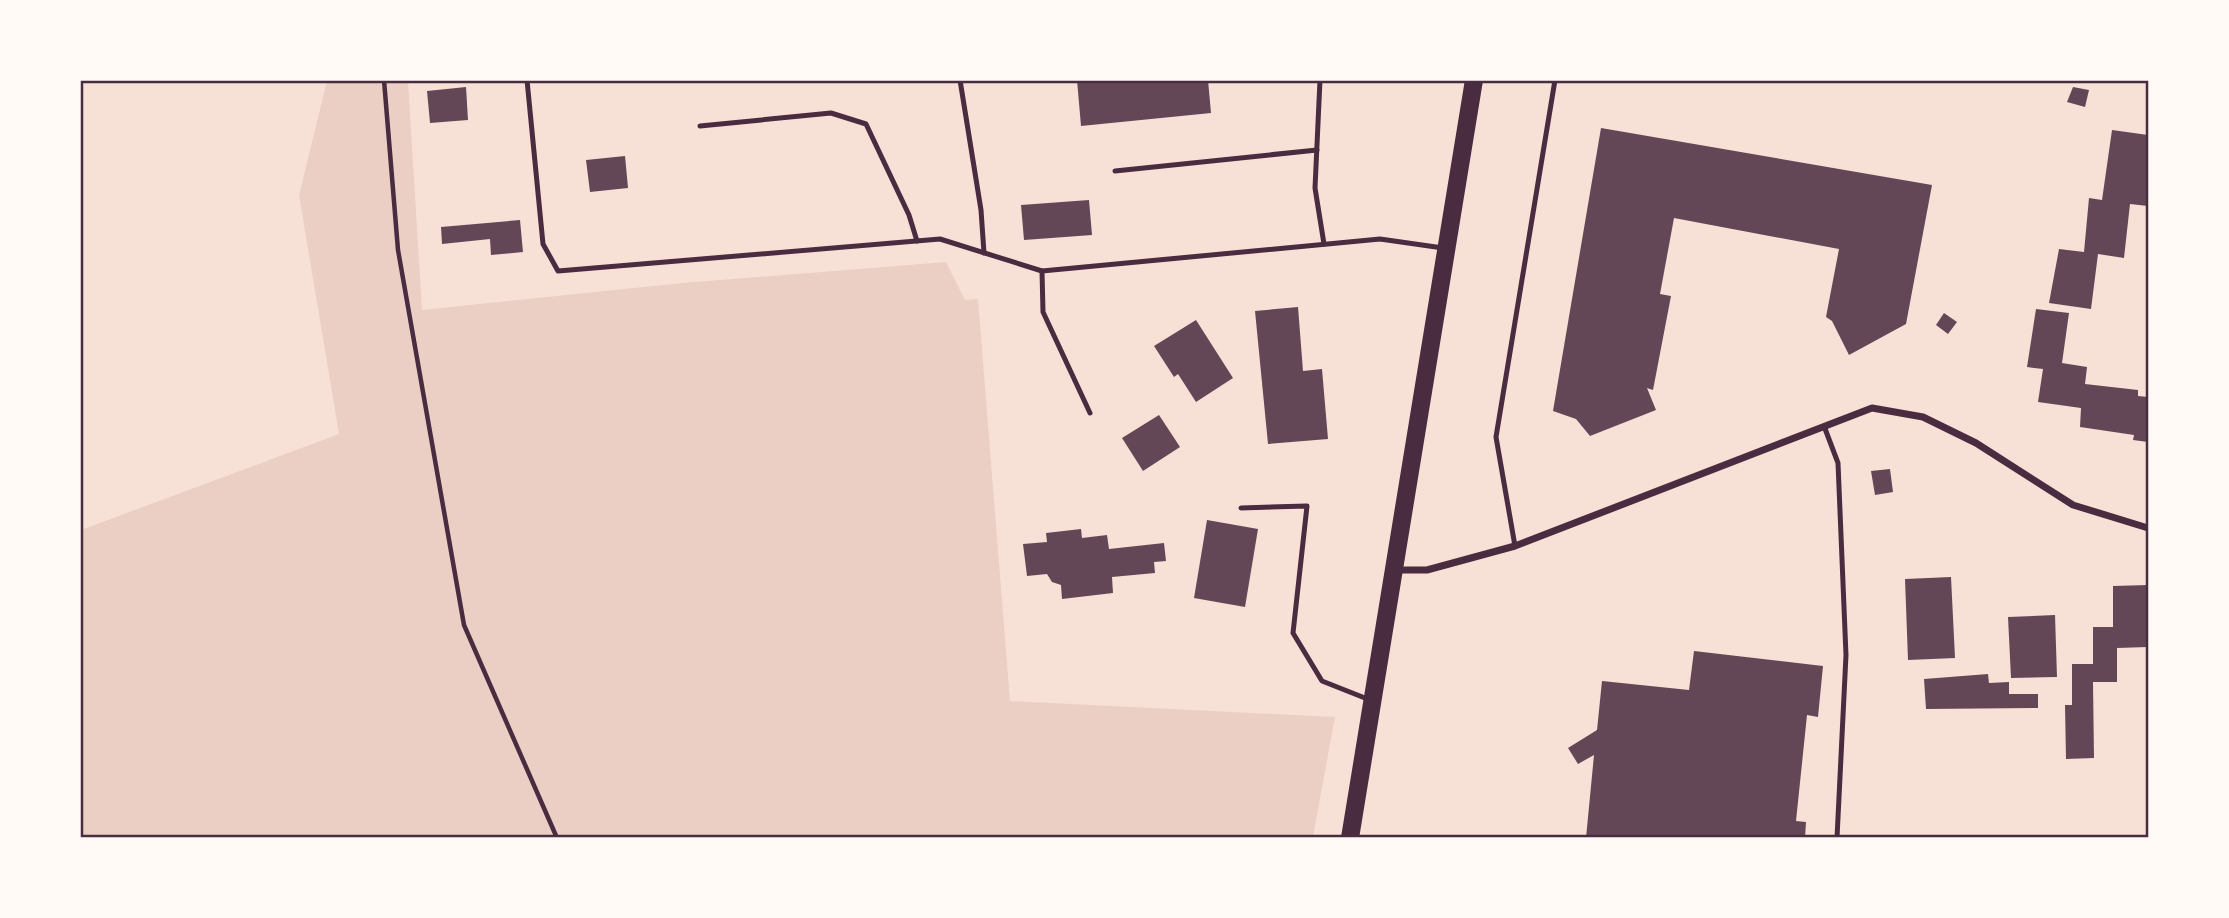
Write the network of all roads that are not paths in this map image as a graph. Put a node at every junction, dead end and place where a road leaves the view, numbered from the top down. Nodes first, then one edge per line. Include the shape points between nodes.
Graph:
1 (527, 80) edge
2 (960, 80) edge
3 (1321, 80) edge
4 (1474, 80) edge
5 (1555, 80) edge
6 (700, 126) dead end
7 (1317, 150) junction
8 (1115, 171) dead end
9 (917, 241) junction
10 (1324, 244) junction
11 (1447, 248) junction
12 (984, 253) junction
13 (1042, 271) junction
14 (1090, 413) dead end
15 (1824, 426) junction
16 (1241, 508) dead end
17 (2148, 528) edge
18 (1515, 546) junction
19 (1394, 570) junction
20 (1373, 702) junction
21 (1350, 838) edge
22 (1837, 838) edge

1 - 9 lane via 543,244 558,271
2 - 12 lane
3 - 7 lane
4 - 11 main road
5 - 18 lane via 1496,437
6 - 9 lane via 831,113 866,124
7 - 8 lane
7 - 10 lane via 1315,188
9 - 12 lane via 940,239
10 - 11 lane via 1380,239
10 - 13 lane
11 - 19 main road
12 - 13 lane
13 - 14 lane via 1043,312
15 - 17 street via 1872,408 1923,417 1976,443 2073,505
15 - 18 street
15 - 22 lane via 1838,463 1846,655
16 - 20 lane via 1307,506 1293,633 1322,681
18 - 19 street via 1427,570
19 - 20 main road
20 - 21 main road

